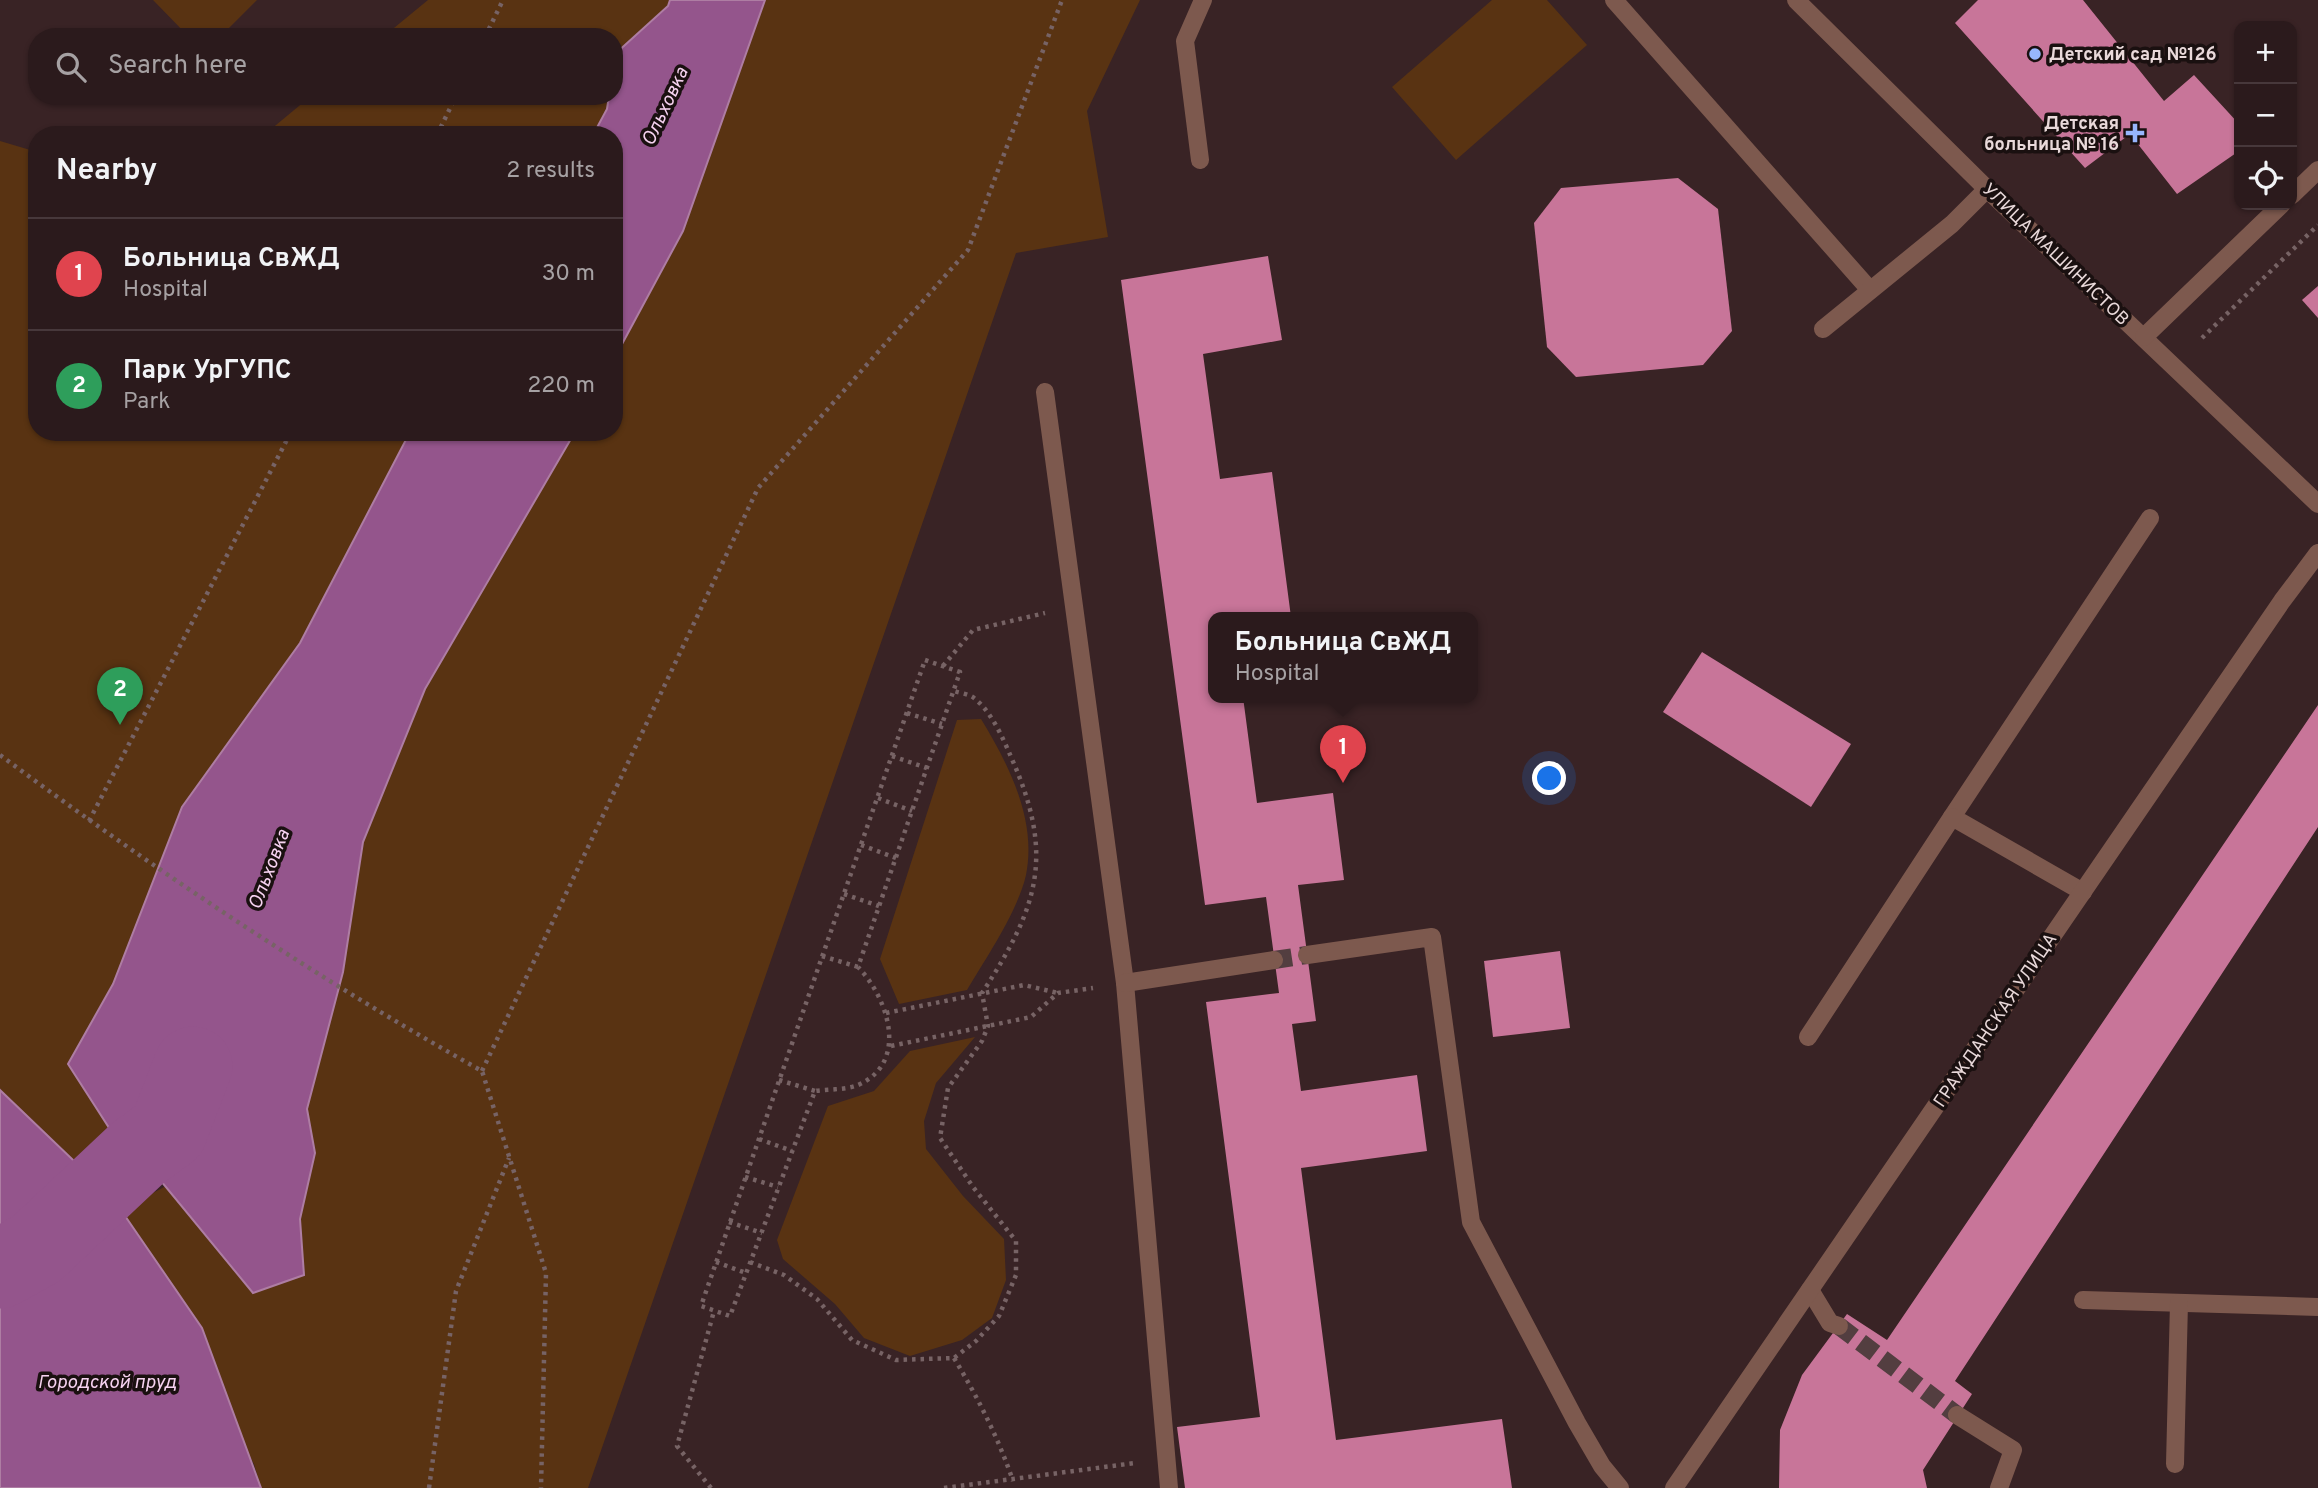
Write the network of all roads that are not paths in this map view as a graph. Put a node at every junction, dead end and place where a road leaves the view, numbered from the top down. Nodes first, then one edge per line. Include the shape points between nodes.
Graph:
1 (1203, 0) edge
2 (1614, 0) edge
3 (1797, 0) edge
4 (1200, 160) dead end
5 (2318, 170) edge
6 (1987, 189) junction
7 (2297, 190) edge
8 (2276, 210) edge
9 (1870, 289) junction
10 (1823, 328) dead end
11 (2144, 337) junction
12 (1045, 392) dead end
13 (2318, 504) edge
14 (2150, 518) dead end
15 (2318, 553) edge
16 (1952, 817) junction
17 (2083, 892) junction
18 (1307, 955) tunnel mouth
19 (1274, 960) tunnel mouth
20 (1125, 983) junction
21 (1808, 1037) dead end
22 (1810, 1290) junction
23 (2083, 1300) dead end
24 (2179, 1303) junction
25 (2318, 1307) edge
26 (1839, 1326) tunnel mouth
27 (1957, 1415) tunnel mouth
28 (2175, 1464) dead end
29 (1169, 1488) edge
30 (1620, 1488) edge
31 (1674, 1488) edge
32 (1998, 1488) edge

1 - 4 street via 1185,41
2 - 9 street
3 - 6 street, УЛИЦА МАШИНИСТОВ
5 - 7 street
6 - 9 street via 1952,224
6 - 11 street, УЛИЦА МАШИНИСТОВ
8 - 11 street
9 - 10 street
11 - 13 street, УЛИЦА МАШИНИСТОВ
12 - 20 street
14 - 16 street
15 - 17 street, ГРАЖДАНСКАЯ УЛИЦА
16 - 17 street
16 - 21 street
17 - 22 street, ГРАЖДАНСКАЯ УЛИЦА
18 - 30 street via 1432,937 1471,1222 1577,1423
19 - 20 street
20 - 29 street
22 - 26 street via 1830,1322
22 - 31 street, ГРАЖДАНСКАЯ УЛИЦА
23 - 24 street
24 - 25 street
24 - 28 street
27 - 32 street via 2013,1450

